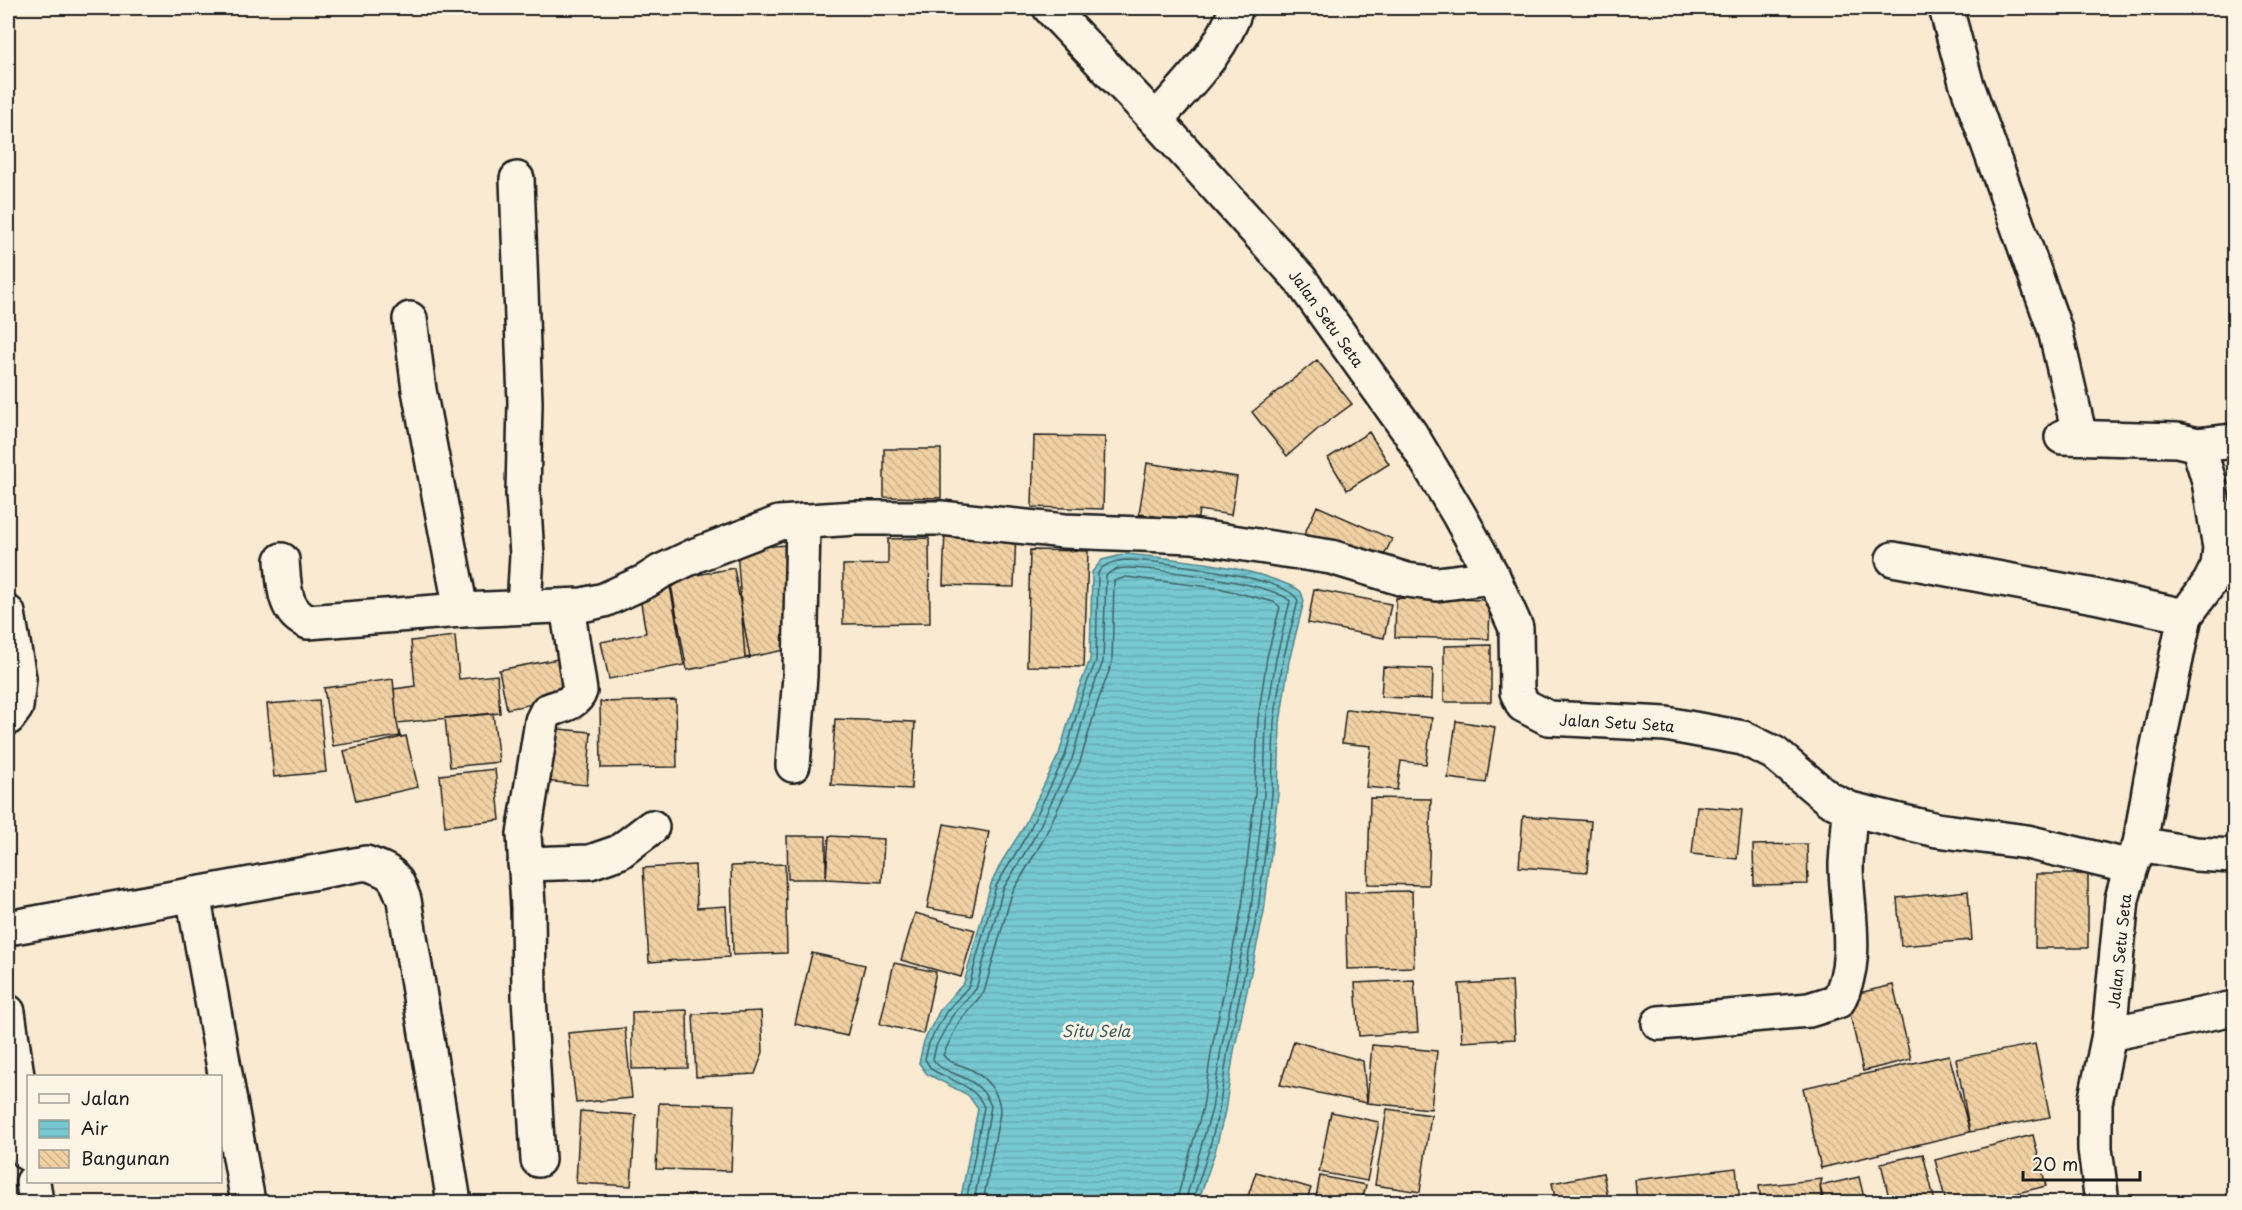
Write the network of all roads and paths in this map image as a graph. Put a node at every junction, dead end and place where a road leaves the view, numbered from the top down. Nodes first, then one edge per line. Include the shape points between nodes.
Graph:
1 (1050, 8) edge
2 (1236, 8) edge
3 (1946, 8) edge
4 (1156, 120) junction
5 (518, 179) dead end
6 (410, 319) dead end
7 (2235, 441) edge
8 (2198, 445) junction
9 (803, 521) junction
10 (1893, 559) dead end
11 (282, 560) dead end
12 (1493, 577) junction
13 (567, 606) junction
14 (524, 607) junction
15 (461, 609) junction
16 (8, 613) edge
17 (2185, 616) junction
18 (8, 718) edge
19 (793, 765) dead end
20 (1850, 809) junction
21 (652, 827) dead end
22 (2135, 856) junction
23 (2235, 856) edge
24 (525, 864) junction
25 (193, 894) junction
26 (8, 928) edge
27 (2235, 1008) edge
28 (8, 1012) edge
29 (1659, 1023) dead end
30 (2109, 1034) junction
31 (27, 1147) edge
32 (538, 1160) dead end
33 (33, 1183) edge
34 (36, 1203) edge
35 (248, 1203) edge
36 (454, 1203) edge
37 (2102, 1203) edge

1 - 4 street, Jalan Setu Seta
2 - 4 street via 1226,32 1209,56
3 - 8 street via 1966,82 2055,330 2068,380 2071,437 2177,440
4 - 12 street, Jalan Setu Seta via 1300,279 1410,433
5 - 14 street via 525,391
6 - 15 street via 419,390
7 - 8 street
8 - 17 street via 2209,481 2220,548 2218,566 2210,582
9 - 12 street via 941,518 1064,531 1191,536 1331,557 1407,580 1437,584
9 - 13 street via 779,523 696,555 604,600
9 - 19 street via 800,676
10 - 17 street
11 - 15 street via 289,606 297,618 308,622
12 - 20 street, Jalan Setu Seta via 1516,628 1517,692 1523,705 1548,718 1666,724 1743,738 1774,753 1829,799
13 - 14 street
13 - 24 street via 580,691 573,701 547,711 542,721 524,834
14 - 15 street
16 - 18 street via 19,678 16,707
17 - 22 street
20 - 22 street, Jalan Setu Seta via 1937,830
20 - 29 street via 1846,865 1850,971 1838,1001 1809,1010
21 - 24 street via 619,852 590,862
22 - 23 street
22 - 30 street, Jalan Setu Seta via 2122,899
24 - 32 street
25 - 26 street
25 - 35 street
25 - 36 street via 366,864 384,869 397,879 404,900
27 - 30 street
28 - 31 street
30 - 37 street, Jalan Setu Seta via 2096,1103 2095,1149
33 - 34 street

